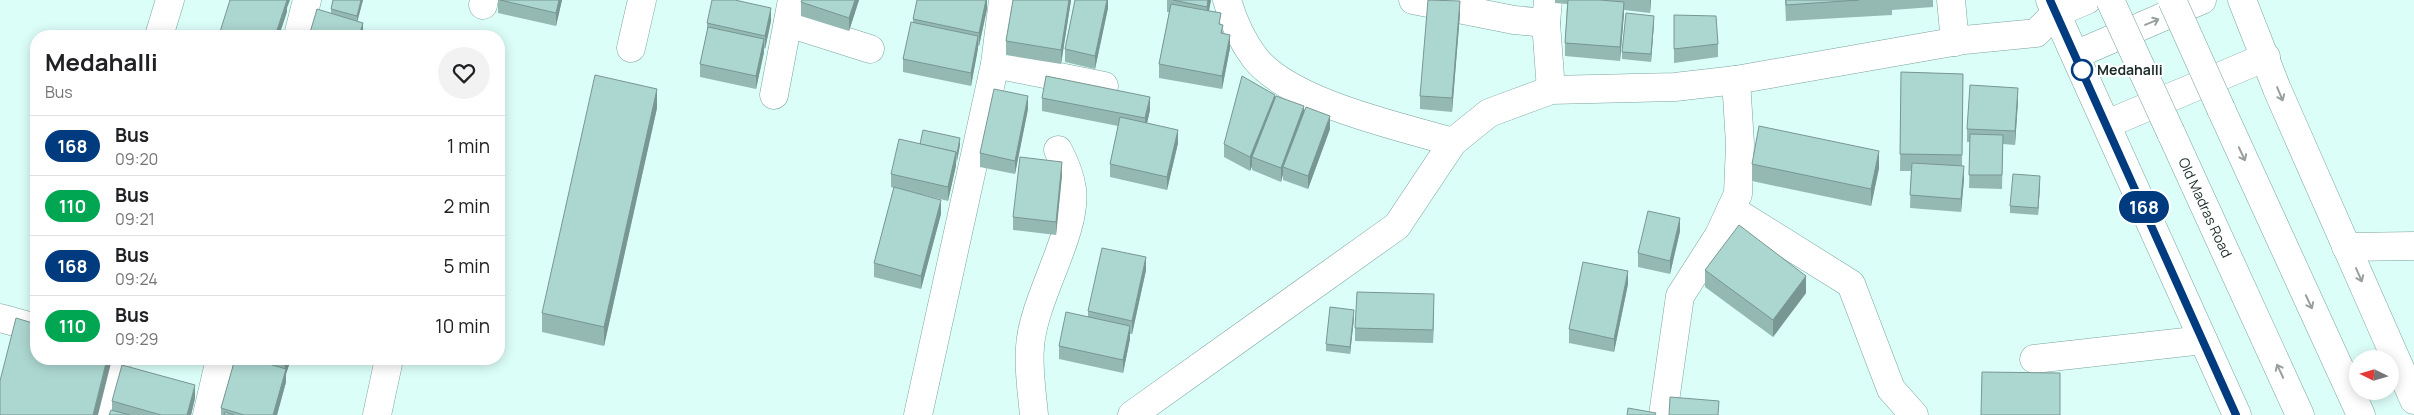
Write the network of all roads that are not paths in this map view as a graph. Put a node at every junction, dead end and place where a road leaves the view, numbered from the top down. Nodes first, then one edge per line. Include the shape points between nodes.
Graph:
1 (170, 0) edge
2 (307, 0) edge
3 (642, 0) edge
4 (1003, 0) edge
5 (1227, 0) edge
6 (1413, 0) edge
7 (1951, 0) edge
8 (2087, 0) edge
9 (2110, 0) edge
10 (2172, 0) edge
11 (2202, 0) edge
12 (2242, 0) edge
13 (2053, 6) edge
14 (790, 12) edge
15 (1547, 12) edge
16 (161, 30) edge
17 (300, 30) edge
18 (1955, 42) junction
19 (632, 48) dead end
20 (870, 48) dead end
21 (2075, 55) junction
22 (2266, 56) junction
23 (995, 64) junction
24 (1736, 80) junction
25 (1104, 86) edge
26 (1551, 90) junction
27 (774, 95) dead end
28 (2107, 124) junction
29 (1453, 142) junction
30 (1058, 150) dead end
31 (1731, 209) junction
32 (2414, 246) edge
33 (2346, 247) junction
34 (0, 318) edge
35 (30, 326) edge
36 (2203, 340) junction
37 (2034, 359) dead end
38 (116, 365) edge
39 (219, 365) edge
40 (388, 365) edge
41 (2414, 400) edge
42 (1138, 413) edge
43 (103, 415) edge
44 (207, 415) edge
45 (377, 415) edge
46 (918, 415) edge
47 (1034, 415) edge
48 (1663, 415) edge
49 (1914, 415) edge
50 (2236, 415) edge
51 (2300, 415) edge
52 (2361, 415) edge

1 - 16 main road
2 - 17 main road
3 - 19 main road
4 - 23 main road
5 - 29 main road via 1232,20 1256,59 1285,83 1321,102
6 - 15 main road via 1514,20
7 - 18 main road
8 - 13 main road
51 -> 9 main road, Old Madras Road, bridge
10 -> 52 main road, bridge
21 -> 11 main road
12 - 22 main road
13 - 18 main road via 2036,33
13 - 21 main road
14 - 20 main road
14 - 27 main road
15 - 26 main road
18 - 24 main road
21 - 28 main road
22 - 28 main road
22 -> 33 main road via 2277,89
23 - 25 main road
23 - 46 main road
24 - 26 main road via 1675,87
24 - 31 main road via 1740,144 1738,194
26 - 29 main road via 1489,113
28 - 36 main road
29 - 42 main road via 1397,226
30 - 47 main road via 1073,192 1068,224 1040,301 1030,346
31 - 48 main road via 1719,235 1680,296
31 - 49 main road via 1851,284 1891,389
32 - 33 main road
33 -> 41 main road
34 - 35 main road
36 - 37 main road
36 - 50 main road
38 - 43 main road
39 - 44 main road
40 - 45 main road

